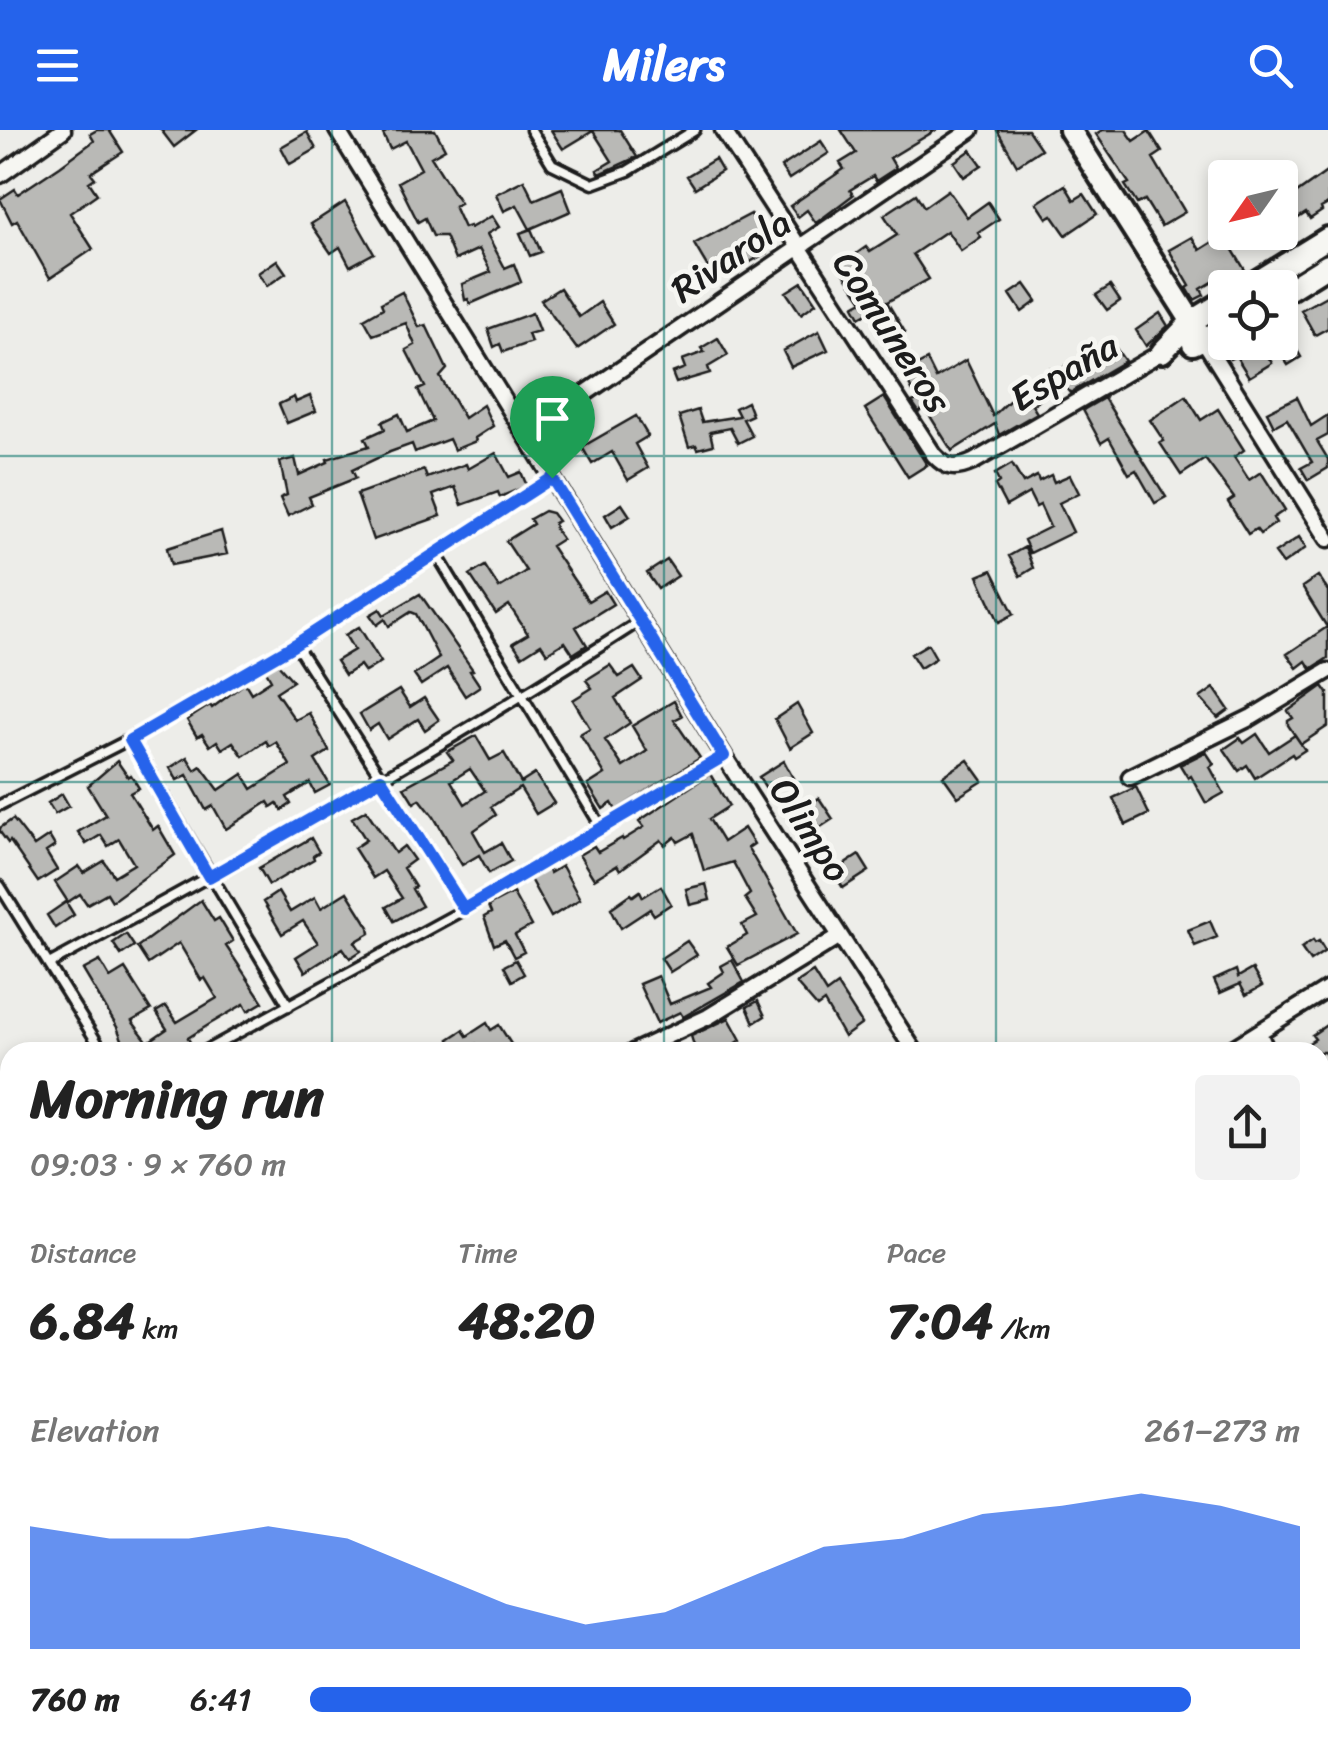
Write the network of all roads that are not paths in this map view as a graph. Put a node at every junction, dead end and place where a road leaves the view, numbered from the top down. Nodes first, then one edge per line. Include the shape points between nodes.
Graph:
1 (63, 130) edge
2 (336, 130) edge
3 (531, 130) edge
4 (695, 130) edge
5 (724, 130) edge
6 (970, 130) edge
7 (1070, 130) edge
8 (0, 175) edge
9 (1328, 238) edge
10 (800, 249) junction
11 (1328, 265) edge
12 (1276, 270) edge
13 (1298, 284) edge
14 (1208, 312) edge
15 (1191, 322) junction
16 (1208, 339) edge
17 (1204, 341) junction
18 (1162, 352) junction
19 (526, 434) junction
20 (944, 466) joint
21 (552, 478) junction
22 (1328, 539) edge
23 (436, 553) junction
24 (640, 621) junction
25 (296, 644) junction
26 (1328, 671) edge
27 (522, 698) junction
28 (130, 740) junction
29 (724, 756) junction
30 (1130, 777) dead end
31 (381, 779) junction
32 (0, 805) edge
33 (602, 828) junction
34 (209, 877) junction
35 (0, 886) edge
36 (464, 909) junction
37 (840, 936) junction
38 (49, 964) junction
39 (1328, 989) edge
40 (288, 1006) junction
41 (1259, 1033) junction
42 (98, 1042) edge
43 (221, 1042) edge
44 (654, 1042) edge
45 (909, 1042) edge
46 (1243, 1042) edge
47 (1262, 1042) edge

1 - 8 street
2 - 19 street, Olimpo
3 - 4 lane via 552,164 593,184
5 - 10 street, Comuneros
6 - 10 street, Rivarola
7 - 15 street
9 - 12 street
10 - 19 street, Rivarola
10 - 20 street, Comuneros
11 - 13 street
14 - 15 street
15 - 17 street
15 - 18 street
16 - 17 street
17 - 18 street
17 - 22 street
18 - 20 street, España via 973,462
19 - 21 street, Olimpo
21 - 23 lane
21 - 24 street, Olimpo
23 - 25 lane
23 - 27 lane
24 - 27 lane
24 - 29 street, Olimpo
25 - 28 lane
25 - 31 lane
26 - 30 street
27 - 31 lane
27 - 33 lane
28 - 32 lane
28 - 34 lane
29 - 33 lane
29 - 37 street, Olimpo
31 - 34 lane
31 - 36 lane
33 - 36 lane
34 - 38 lane
34 - 40 lane
35 - 38 lane
36 - 40 lane
37 - 44 street
37 - 45 street, Olimpo
38 - 42 lane
39 - 41 street
40 - 43 lane
41 - 46 street
41 - 47 street

